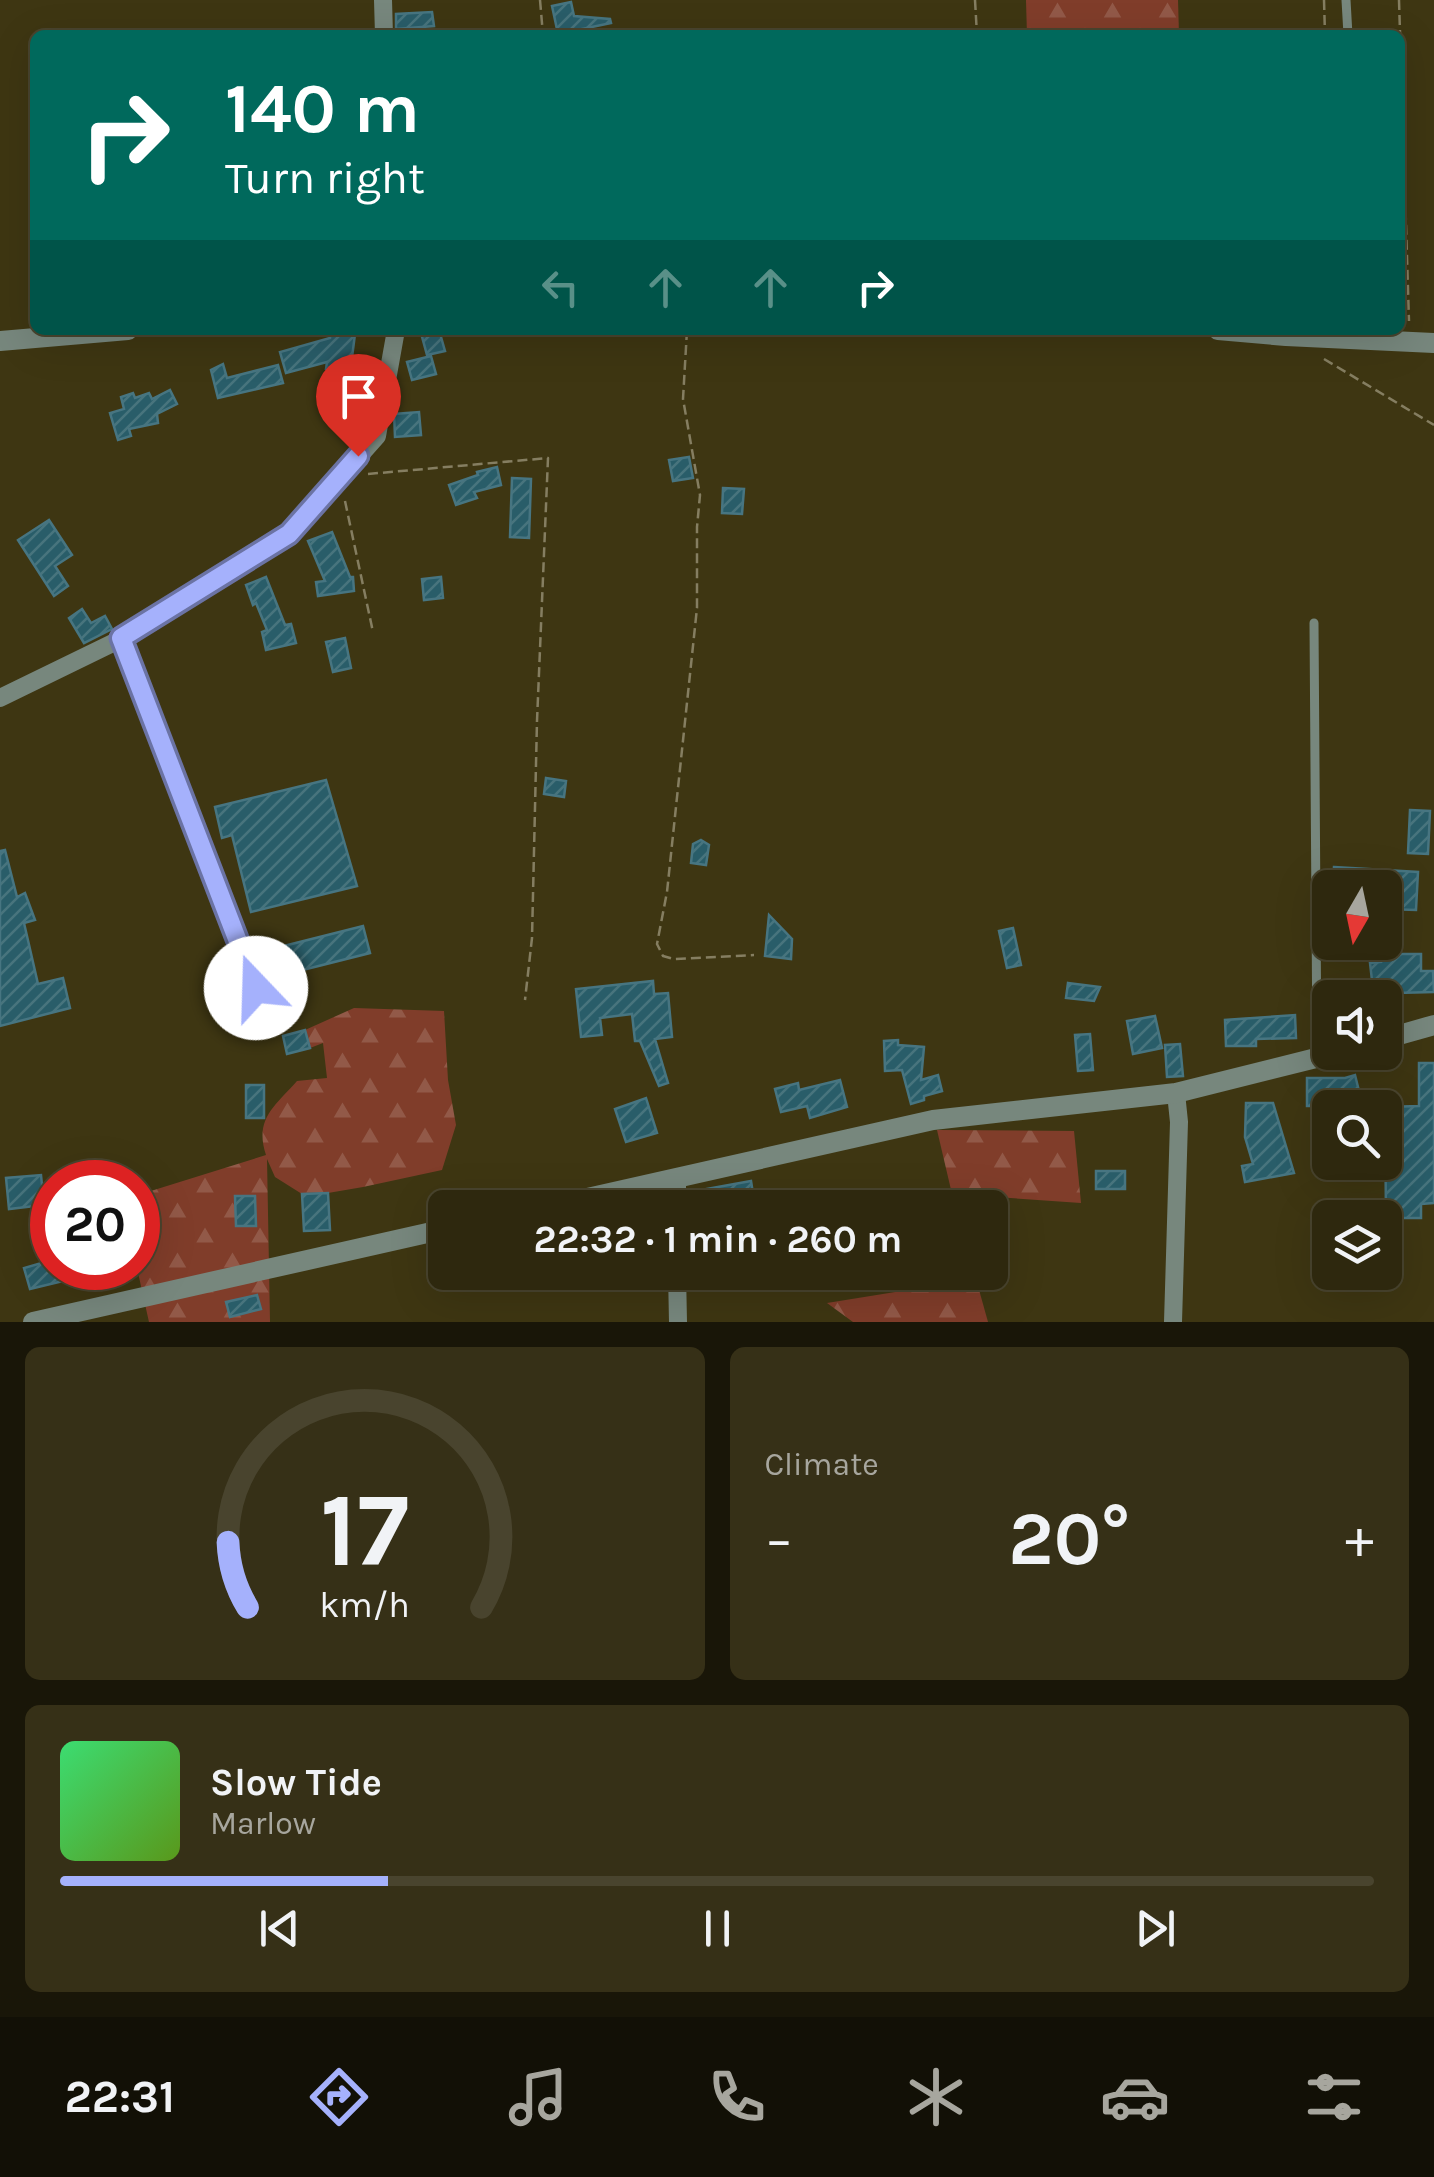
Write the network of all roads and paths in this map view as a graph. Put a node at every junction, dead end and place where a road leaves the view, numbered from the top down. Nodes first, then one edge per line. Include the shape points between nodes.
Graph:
1 (383, 0) edge
2 (540, 0) edge
3 (975, 0) edge
4 (1324, 0) edge
5 (1346, 0) edge
6 (1399, 0) edge
7 (384, 30) edge
8 (543, 30) edge
9 (977, 30) edge
10 (1325, 30) edge
11 (1348, 30) edge
12 (1399, 30) edge
13 (1405, 250) edge
14 (70, 335) edge
15 (395, 335) edge
16 (687, 335) edge
17 (1275, 335) edge
18 (0, 341) edge
19 (1410, 342) junction
20 (1434, 344) edge
21 (1319, 356) dead end
22 (1434, 425) edge
23 (340, 477) junction
24 (1314, 623) dead end
25 (373, 632) dead end
26 (121, 638) junction
27 (0, 698) edge
28 (754, 955) dead end
29 (1316, 980) edge
30 (256, 988) dead end
31 (525, 1000) dead end
32 (1434, 1025) edge
33 (1402, 1034) edge
34 (1312, 1060) edge
35 (1176, 1094) junction
36 (677, 1178) junction
37 (623, 1190) edge
38 (677, 1190) edge
39 (428, 1234) edge
40 (678, 1290) edge
41 (34, 1322) edge
42 (678, 1322) edge
43 (1173, 1322) edge

1 - 7 street
2 - 8 path
3 - 9 path
4 - 10 path
5 - 11 lane
6 - 12 path
13 - 19 path
14 - 18 street
15 - 23 street via 377,436
16 - 28 path via 683,399 700,495 697,608 668,892 656,944 674,959
17 - 19 street
19 - 20 street
21 - 22 path
23 - 25 path
23 - 26 street via 289,534
23 - 31 path via 548,458
24 - 29 lane
26 - 27 street
26 - 30 lane
32 - 33 street
34 - 35 street
35 - 36 street via 934,1120
35 - 43 street
36 - 37 street
36 - 38 street
39 - 41 street
40 - 42 street

